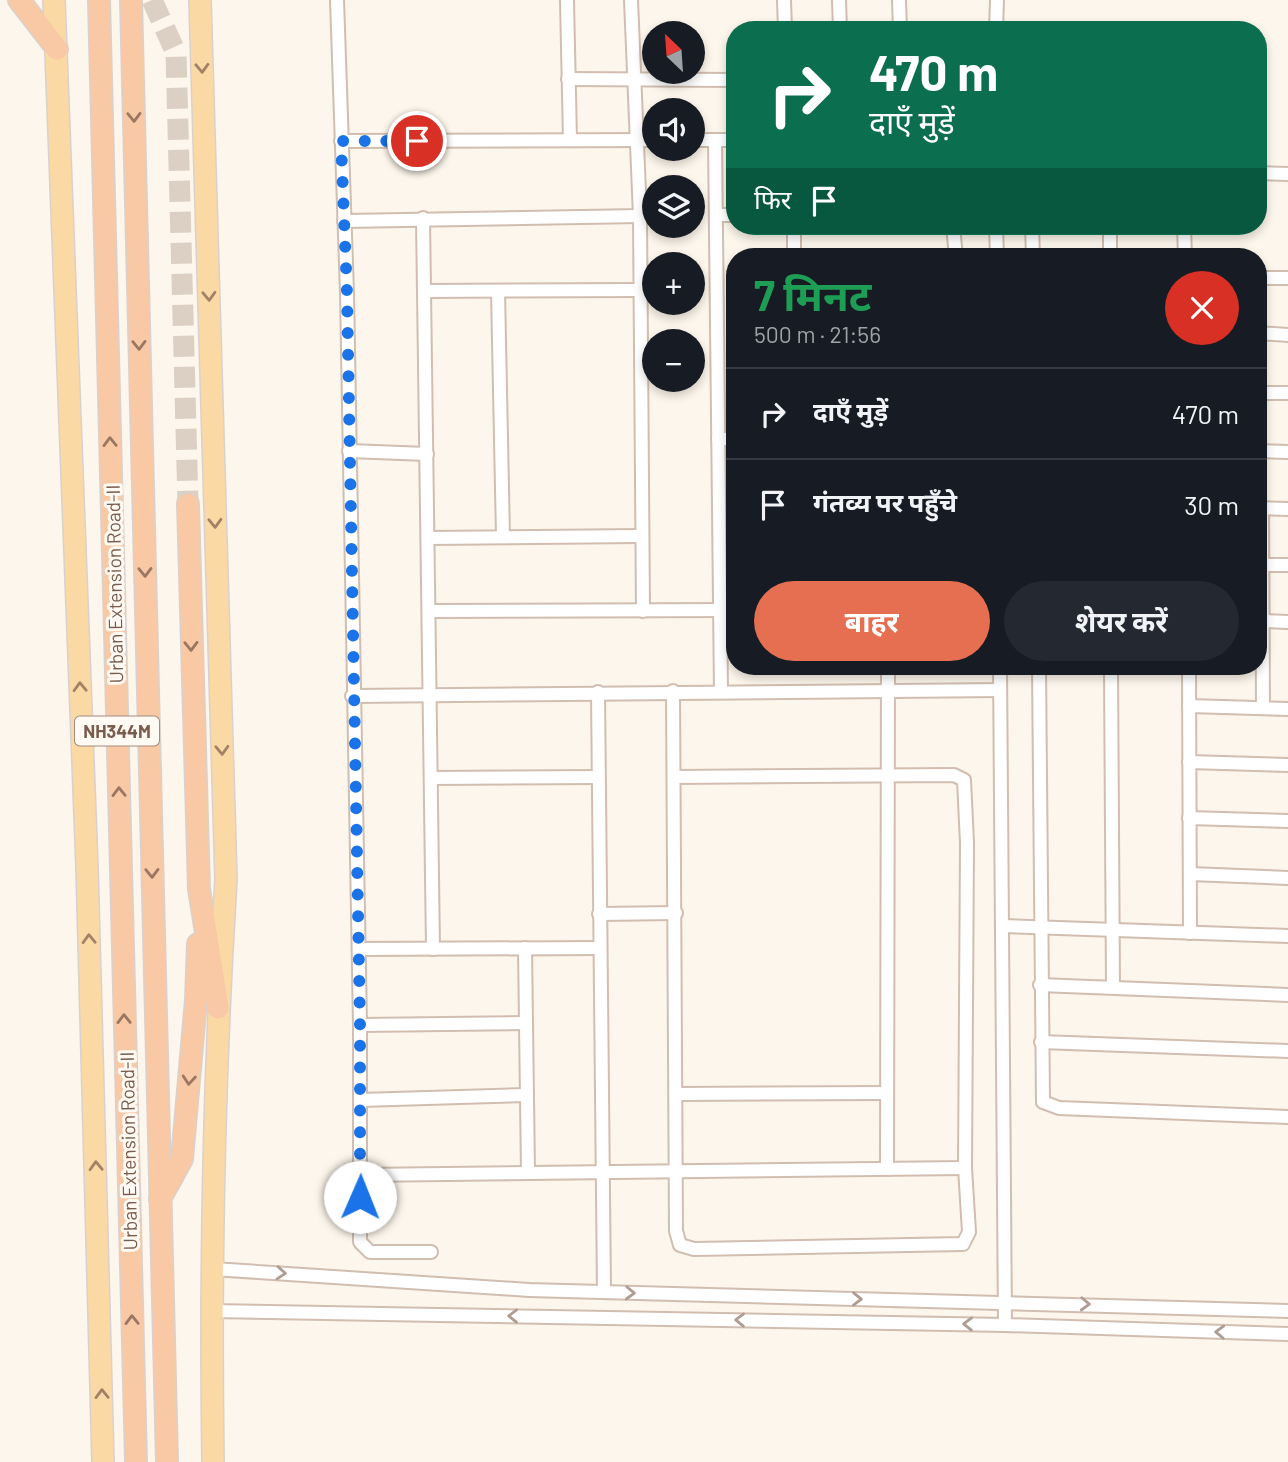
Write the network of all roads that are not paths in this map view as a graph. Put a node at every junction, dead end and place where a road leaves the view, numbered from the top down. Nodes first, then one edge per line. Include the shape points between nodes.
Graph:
1 (19, 0) edge
2 (54, 0) edge
3 (99, 0) edge
4 (131, 0) edge
5 (200, 0) edge
6 (337, 0) edge
7 (566, 0) edge
8 (631, 0) edge
9 (784, 0) edge
10 (839, 0) edge
11 (899, 0) edge
12 (997, 0) edge
13 (785, 21) edge
14 (840, 21) edge
15 (900, 21) edge
16 (996, 21) edge
17 (57, 50) junction
18 (568, 79) junction
19 (633, 80) junction
20 (726, 80) edge
21 (570, 140) junction
22 (635, 140) junction
23 (642, 140) edge
24 (705, 140) edge
25 (715, 140) junction
26 (726, 140) edge
27 (341, 141) junction
28 (1267, 173) edge
29 (1288, 174) edge
30 (716, 215) junction
31 (726, 215) edge
32 (640, 216) junction
33 (423, 218) junction
34 (344, 221) junction
35 (1267, 278) edge
36 (1288, 278) edge
37 (640, 290) junction
38 (426, 291) junction
39 (498, 291) junction
40 (1267, 334) edge
41 (1288, 335) edge
42 (1267, 393) edge
43 (1288, 393) edge
44 (718, 439) junction
45 (726, 439) edge
46 (349, 451) junction
47 (1267, 451) edge
48 (1288, 452) edge
49 (427, 454) junction
50 (188, 504) tunnel mouth
51 (1267, 508) edge
52 (1288, 509) edge
53 (641, 536) junction
54 (503, 537) junction
55 (428, 538) junction
56 (1267, 565) edge
57 (1288, 565) edge
58 (720, 610) junction
59 (726, 610) edge
60 (429, 611) junction
61 (643, 611) junction
62 (1267, 621) edge
63 (1288, 622) edge
64 (888, 675) edge
65 (1000, 675) edge
66 (1039, 675) edge
67 (1111, 675) edge
68 (1189, 675) edge
69 (1263, 675) edge
70 (888, 690) junction
71 (1000, 690) junction
72 (673, 691) junction
73 (721, 691) junction
74 (598, 692) junction
75 (430, 695) junction
76 (352, 696) junction
77 (1189, 706) junction
78 (1262, 708) junction
79 (1288, 709) edge
80 (1189, 762) junction
81 (1288, 765) edge
82 (887, 775) junction
83 (674, 777) junction
84 (431, 778) junction
85 (598, 778) junction
86 (1189, 818) junction
87 (1288, 821) edge
88 (1190, 874) junction
89 (1288, 878) edge
90 (199, 889) junction
91 (676, 913) junction
92 (599, 914) junction
93 (1002, 926) junction
94 (1039, 928) junction
95 (1113, 930) junction
96 (1190, 933) junction
97 (1288, 936) edge
98 (433, 948) junction
99 (525, 948) junction
100 (600, 948) junction
101 (359, 949) junction
102 (1040, 985) junction
103 (1113, 988) junction
104 (1288, 995) edge
105 (218, 1008) junction
106 (526, 1023) junction
107 (360, 1024) junction
108 (1041, 1042) junction
109 (1288, 1051) edge
110 (887, 1093) junction
111 (677, 1094) junction
112 (526, 1095) junction
113 (361, 1100) junction
114 (1288, 1117) edge
115 (965, 1168) junction
116 (887, 1169) junction
117 (677, 1170) junction
118 (602, 1171) junction
119 (528, 1172) junction
120 (361, 1175) junction
121 (160, 1199) junction
122 (431, 1252) dead end
123 (213, 1269) junction
124 (604, 1292) junction
125 (1005, 1301) junction
126 (211, 1311) junction
127 (1288, 1311) edge
128 (1005, 1325) junction
129 (1288, 1334) edge
130 (103, 1462) edge
131 (135, 1462) edge
132 (167, 1462) edge
133 (213, 1462) edge

1 - 17 highway
2 - 17 main road
131 -> 3 highway, Urban Extension Road-II / NH344M
4 -> 121 highway, Urban Extension Road-II / NH344M
5 -> 105 main road via 226,879
6 - 27 street
7 - 18 street
8 - 19 street
9 - 13 street
10 - 14 street
11 - 15 street
12 - 16 street
130 -> 17 main road
18 - 19 street
18 - 21 street
19 - 20 street
19 - 22 street
21 - 22 street
21 - 27 street
22 - 23 street
22 - 32 street
24 - 25 street
25 - 26 street
25 - 30 street
27 - 34 street
28 - 29 street
30 - 31 street
30 - 44 street
32 - 33 street
32 - 37 street
33 - 34 street
33 - 38 street
34 - 46 street
35 - 36 street
37 - 39 street
37 - 53 street
38 - 39 street
38 - 49 street
39 - 54 street
40 - 41 street
42 - 43 street
44 - 45 street
44 - 58 street
46 - 49 street
46 - 76 street
47 - 48 street
49 - 55 street
50 -> 90 highway
51 - 52 street
53 - 54 street
53 - 61 street
54 - 55 street
55 - 60 street
56 - 57 street
58 - 59 street
58 - 61 street
58 - 73 street
60 - 61 street
60 - 75 street
62 - 63 street
64 - 70 street
65 - 71 street
66 - 94 street
67 - 95 street
68 - 77 street
69 - 78 street
70 - 71 street
70 - 73 street
70 - 82 street
71 - 93 street
72 - 73 street
72 - 74 street
72 - 83 street
74 - 75 street
74 - 85 street
75 - 76 street
75 - 84 street
76 - 101 street
77 - 78 street
77 - 80 street
78 - 79 street
80 - 81 street
80 - 86 street
82 - 83 street
82 - 110 street
82 - 115 street via 954,775 964,780
83 - 91 street
84 - 85 street
84 - 98 street
85 - 92 street
86 - 87 street
86 - 88 street
88 - 89 street
88 - 96 street
90 - 105 highway
90 -> 121 highway via 196,1000 182,1158
91 - 92 street
91 - 111 street
92 - 100 street
93 - 94 street
93 - 125 street
94 - 95 street
94 - 102 street
95 - 96 street
95 - 103 street
96 - 97 street
98 - 99 street
98 - 101 street
99 - 100 street
99 - 106 street
100 - 118 street
101 - 107 street
102 - 103 street
102 - 108 street
103 - 104 street
105 - 123 main road
106 - 107 street
106 - 112 street
107 - 113 street
108 - 109 street
108 - 114 street via 1041,1094 1050,1107
110 - 111 street
110 - 116 street
111 - 117 street
112 - 113 street
112 - 119 street
113 - 120 street
115 - 116 street
115 - 117 street via 969,1232 963,1244 694,1249 685,1248 677,1239
116 - 117 street
117 - 118 street
118 - 119 street
118 - 124 street
119 - 120 street
120 - 122 street via 362,1248 370,1252
121 - 132 highway, Urban Extension Road-II / NH344M
123 -> 124 street
123 - 126 main road
124 -> 125 street
125 -> 127 street
125 - 128 street
128 -> 126 street
126 - 133 main road
129 -> 128 street

